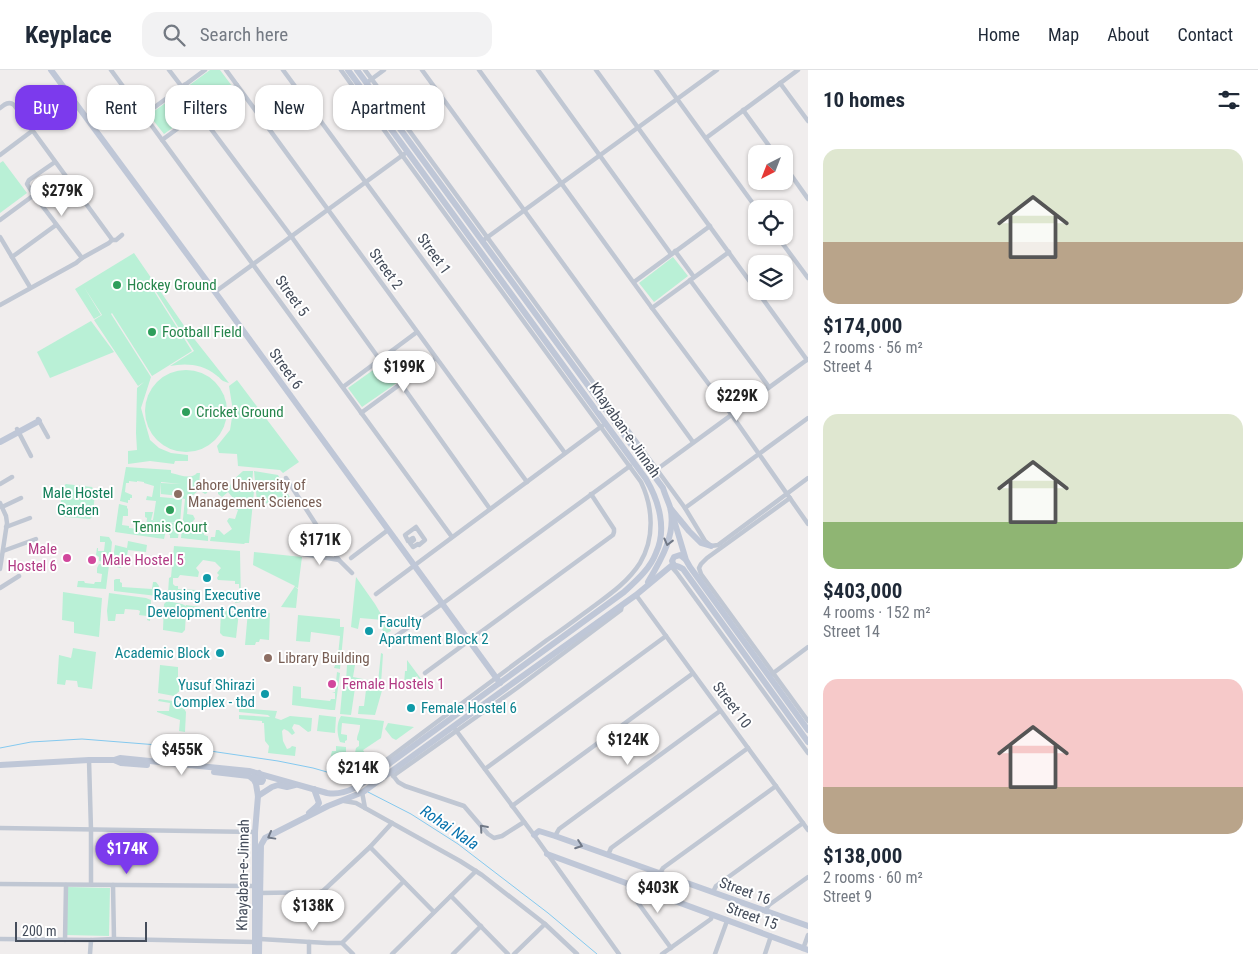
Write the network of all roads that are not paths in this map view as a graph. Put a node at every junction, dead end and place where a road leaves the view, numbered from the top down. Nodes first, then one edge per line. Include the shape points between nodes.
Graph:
1 (51, 70) edge
2 (111, 70) edge
3 (169, 70) edge
4 (205, 70) edge
5 (226, 70) edge
6 (283, 70) edge
7 (341, 70) edge
8 (348, 70) edge
9 (356, 70) edge
10 (365, 70) edge
11 (384, 70) edge
12 (422, 70) edge
13 (479, 70) edge
14 (538, 70) edge
15 (596, 70) edge
16 (656, 70) edge
17 (798, 70) edge
18 (715, 71) edge
19 (369, 81) junction
20 (780, 83) junction
21 (122, 85) edge
22 (182, 85) edge
23 (184, 85) edge
24 (236, 85) edge
25 (245, 97) edge
26 (677, 99) junction
27 (0, 108) edge
28 (743, 110) junction
29 (808, 122) edge
30 (637, 128) junction
31 (155, 130) edge
32 (176, 130) edge
33 (214, 130) edge
34 (32, 131) junction
35 (706, 138) junction
36 (162, 140) junction
37 (768, 145) edge
38 (405, 154) junction
39 (0, 155) edge
40 (600, 155) junction
41 (55, 162) junction
42 (793, 178) edge
43 (365, 182) junction
44 (562, 183) junction
45 (34, 195) junction
46 (808, 199) edge
47 (751, 200) edge
48 (328, 209) junction
49 (524, 210) junction
50 (0, 220) edge
51 (56, 225) junction
52 (710, 226) junction
53 (122, 235) dead end
54 (291, 236) junction
55 (0, 237) edge
56 (112, 240) junction
57 (484, 240) junction
58 (784, 245) edge
59 (729, 252) junction
60 (673, 253) junction
61 (12, 257) junction
62 (82, 258) junction
63 (253, 264) junction
64 (692, 278) junction
65 (748, 278) edge
66 (808, 278) edge
67 (634, 282) junction
68 (30, 287) junction
69 (215, 292) junction
70 (764, 300) edge
71 (0, 305) edge
72 (652, 308) junction
73 (417, 332) junction
74 (436, 358) junction
75 (808, 359) edge
76 (380, 360) junction
77 (401, 384) junction
78 (343, 387) junction
79 (769, 387) junction
80 (361, 413) junction
81 (731, 414) junction
82 (808, 418) edge
83 (39, 420) joint
84 (603, 425) junction
85 (18, 431) junction
86 (48, 437) dead end
87 (0, 441) edge
88 (693, 442) junction
89 (565, 453) junction
90 (760, 454) junction
91 (31, 456) dead end
92 (630, 466) junction
93 (656, 470) junction
94 (12, 478) dead end
95 (286, 478) dead end
96 (808, 478) edge
97 (644, 480) junction
98 (527, 482) junction
99 (0, 484) edge
100 (591, 494) junction
101 (789, 496) junction
102 (21, 498) dead end
103 (1, 505) edge
104 (684, 508) junction
105 (490, 509) junction
106 (671, 509) junction
107 (30, 518) dead end
108 (808, 524) edge
109 (6, 529) junction
110 (388, 530) junction
111 (0, 534) edge
112 (452, 537) junction
113 (36, 539) dead end
114 (710, 546) junction
115 (413, 547) joint
116 (3, 551) junction
117 (303, 554) dead end
118 (351, 558) dead end
119 (339, 560) junction
120 (686, 560) junction
121 (414, 565) junction
122 (673, 566) junction
123 (0, 569) edge
124 (352, 573) dead end
125 (19, 576) dead end
126 (647, 585) junction
127 (0, 588) edge
128 (376, 594) dead end
129 (615, 594) junction
130 (636, 595) junction
131 (442, 604) junction
132 (396, 636) dead end
133 (666, 636) junction
134 (468, 641) junction
135 (808, 647) edge
136 (425, 672) dead end
137 (692, 674) junction
138 (771, 674) junction
139 (498, 680) junction
140 (720, 711) junction
141 (808, 720) edge
142 (455, 729) junction
143 (808, 730) edge
144 (808, 742) edge
145 (748, 748) junction
146 (808, 752) edge
147 (89, 760) junction
148 (114, 760) junction
149 (0, 765) edge
150 (484, 769) junction
151 (390, 772) junction
152 (259, 773) junction
153 (249, 776) junction
154 (296, 785) junction
155 (776, 786) junction
156 (314, 789) junction
157 (362, 792) junction
158 (258, 796) junction
159 (344, 800) junction
160 (512, 806) junction
161 (366, 808) junction
162 (302, 819) junction
163 (524, 822) junction
164 (392, 823) junction
165 (803, 823) junction
166 (0, 828) edge
167 (91, 830) junction
168 (808, 830) edge
169 (255, 832) junction
170 (534, 835) junction
171 (555, 836) junction
172 (370, 847) junction
173 (547, 854) junction
174 (608, 855) junction
175 (476, 872) junction
176 (660, 874) junction
177 (808, 877) edge
178 (404, 882) junction
179 (0, 884) edge
180 (91, 884) junction
181 (628, 884) junction
182 (66, 885) junction
183 (113, 885) junction
184 (254, 886) junction
185 (260, 892) junction
186 (713, 892) junction
187 (450, 896) junction
188 (765, 911) junction
189 (434, 912) junction
190 (712, 915) junction
191 (727, 921) junction
192 (545, 924) junction
193 (481, 926) junction
194 (808, 926) edge
195 (808, 935) edge
196 (771, 936) junction
197 (0, 939) edge
198 (114, 939) junction
199 (65, 940) junction
200 (90, 940) junction
201 (257, 941) junction
202 (309, 942) junction
203 (342, 942) junction
204 (671, 948) junction
205 (806, 949) edge
206 (90, 954) edge
207 (255, 954) edge
208 (260, 954) edge
209 (309, 954) edge
210 (353, 954) edge
211 (392, 954) edge
212 (453, 954) edge
213 (508, 954) edge
214 (514, 954) edge
215 (577, 954) edge
216 (618, 954) edge
217 (662, 954) edge
218 (715, 954) edge
219 (765, 954) edge

1 - 69 main road, Street 6
2 - 21 street, Street 5
3 - 22 street
4 - 23 street
5 - 24 street, Street 2
6 - 43 street, Street 1
7 - 38 street
8 - 38 main road, Khayaban-e-Jinnah
9 - 19 main road, Khayaban-e-Jinnah
10 - 19 street
11 - 19 street
12 - 49 street
13 - 44 street
14 - 40 street
15 - 30 street
16 - 26 street
17 - 20 street
18 - 26 street
19 - 57 main road, Khayaban-e-Jinnah
20 - 28 street
20 - 29 street
25 - 48 street, Street 2
26 - 30 street
26 - 35 street
27 - 34 street via 9,102 14,105
28 - 35 street
28 - 37 street
30 - 40 street
30 - 52 street
31 - 36 street, Street 5
32 - 36 street
33 - 54 street
34 - 39 street
34 - 41 street
35 - 47 street
36 - 63 street, Street 5
38 - 43 street
38 - 84 main road, Khayaban-e-Jinnah
40 - 44 street
40 - 60 street
41 - 45 street via 29,180 27,184
41 - 56 street
42 - 46 street
43 - 48 street
43 - 89 street, Street 1
44 - 49 street
44 - 67 street
45 - 50 street
45 - 51 street
48 - 54 street
48 - 73 street, Street 2
49 - 57 street
49 - 88 street
51 - 61 street
51 - 62 street
52 - 59 street
52 - 60 street
53 - 56 street
54 - 63 street
54 - 76 street
55 - 61 street
56 - 62 street
57 - 93 street
57 - 106 main road, Khayaban-e-Jinnah via 663,488
58 - 66 street
59 - 64 street
59 - 65 street
60 - 64 street
60 - 67 street
61 - 68 street
62 - 68 street
63 - 69 street
63 - 78 street, Street 5
64 - 72 street
64 - 79 street
67 - 72 street
68 - 71 street
69 - 110 main road, Street 6
70 - 75 street
72 - 81 street
73 - 74 street, Street 2
73 - 76 street
74 - 77 street
74 - 98 street, Street 2
75 - 79 street
76 - 78 street
77 - 80 street
77 - 105 street
78 - 80 street, Street 5
79 - 81 street
80 - 112 street, Street 5
81 - 88 street
81 - 90 street
82 - 90 street
83 - 85 main road
83 - 86 street
84 - 89 street
84 - 92 street
84 - 97 main road, Khayaban-e-Jinnah
85 - 87 main road
85 - 91 street
88 - 93 street
89 - 98 street
90 - 101 street
90 - 104 street
92 - 97 street
92 - 100 street
93 - 104 street
94 - 99 street
95 - 119 street
96 - 101 street
97 - 129 street via 651,515 648,545 642,561
97 - 129 main road, Khayaban-e-Jinnah via 659,508 660,542 647,569 634,583
98 - 105 street
100 - 131 street
100 - 134 street via 614,529 613,535
101 - 108 street
101 - 114 street via 718,545
101 - 138 street via 699,568
102 - 103 street
103 - 109 street
104 - 114 street
105 - 112 street
106 - 114 main road via 701,543
106 - 120 main road
106 -> 126 main road, Khayaban-e-Jinnah via 672,524 666,548
107 - 109 street
109 - 111 street
109 - 116 street
110 - 118 street
110 - 121 main road, Street 6
112 - 121 street
113 - 116 street
115 - 115 street via 410,543 414,540 408,541 405,535 416,527 425,540
116 - 123 street
117 - 119 street
119 - 124 street
120 - 122 main road, Khayaban-e-Jinnah via 674,557
120 - 138 main road
121 - 128 street
121 - 131 main road, Street 6
122 - 126 main road, Khayaban-e-Jinnah
122 - 144 main road via 682,569
122 - 146 street
125 - 127 street
126 - 130 main road, Khayaban-e-Jinnah
129 - 139 main road, Khayaban-e-Jinnah
130 - 133 street, Street 10
130 - 142 main road, Khayaban-e-Jinnah
131 - 132 street
131 - 134 main road, Street 6
133 - 137 street, Street 10
133 - 150 street
134 - 136 street
134 - 139 main road, Street 6
135 - 138 street
137 - 140 street, Street 10
137 - 160 street
138 - 141 street
138 - 143 main road
139 - 151 main road, Khayaban-e-Jinnah
140 - 145 street, Street 10
140 - 171 street via 559,829
142 - 150 street
142 - 151 main road, Khayaban-e-Jinnah
145 - 155 street, Street 10
145 - 174 street via 611,848
147 - 148 main road
147 - 149 main road
147 - 167 street
148 - 152 main road via 120,758
148 - 153 main road
150 - 160 street
151 - 156 main road, Khayaban-e-Jinnah via 347,792 332,794
151 - 157 main road, Khayaban-e-Jinnah
163 -> 151 street via 494,838 464,806 405,786
152 - 153 main road via 264,780 261,783
152 - 154 main road
153 - 158 main road via 255,782
154 - 156 main road, Khayaban-e-Jinnah
154 - 158 main road via 272,786
155 - 165 street, Street 10
155 - 176 street via 662,868
156 - 162 main road via 318,805
157 - 159 main road, Khayaban-e-Jinnah
157 - 161 street
158 - 169 main road, Khayaban-e-Jinnah
159 - 161 street
159 - 162 main road, Khayaban-e-Jinnah
160 - 163 street
161 - 164 street
162 -> 185 main road, Khayaban-e-Jinnah via 263,840
163 - 170 street
164 - 172 street
164 - 175 street
165 - 168 street, Street 10
165 - 186 street via 716,886
166 - 167 street
167 - 169 street
167 - 180 street
169 - 184 main road, Khayaban-e-Jinnah
170 - 171 main road, Street 16 via 539,831
170 - 173 street
171 -> 174 main road, Street 16
172 - 178 street
172 - 185 street via 323,891
173 - 181 main road, Street 15
173 - 216 street
174 - 176 main road, Street 16
175 - 187 street
175 - 192 street
176 - 186 main road, Street 16
177 - 188 street
178 - 189 street
178 - 203 street
179 - 182 street
180 - 182 street
180 - 183 street
181 - 190 main road, Street 15
181 - 204 street via 628,889
182 - 199 street
183 - 184 street
183 - 198 street
184 - 201 main road, Khayaban-e-Jinnah
185 - 201 main road, Khayaban-e-Jinnah
186 - 188 main road, Street 16
187 - 189 street
187 - 193 street
188 - 194 main road, Street 16
189 - 211 street
190 - 191 main road, Street 15
190 - 204 street
191 - 196 main road, Street 15
191 - 218 street
192 - 214 street
192 - 215 street
193 - 212 street
193 - 213 street
195 - 205 street
196 - 205 main road, Street 15
196 - 219 street
197 - 199 street
198 - 200 street
198 - 201 street
199 - 200 street
200 - 206 street
201 - 202 street
201 - 207 main road, Khayaban-e-Jinnah
201 - 208 main road, Khayaban-e-Jinnah
202 - 203 street
202 - 209 street
203 - 210 street
204 - 217 street

